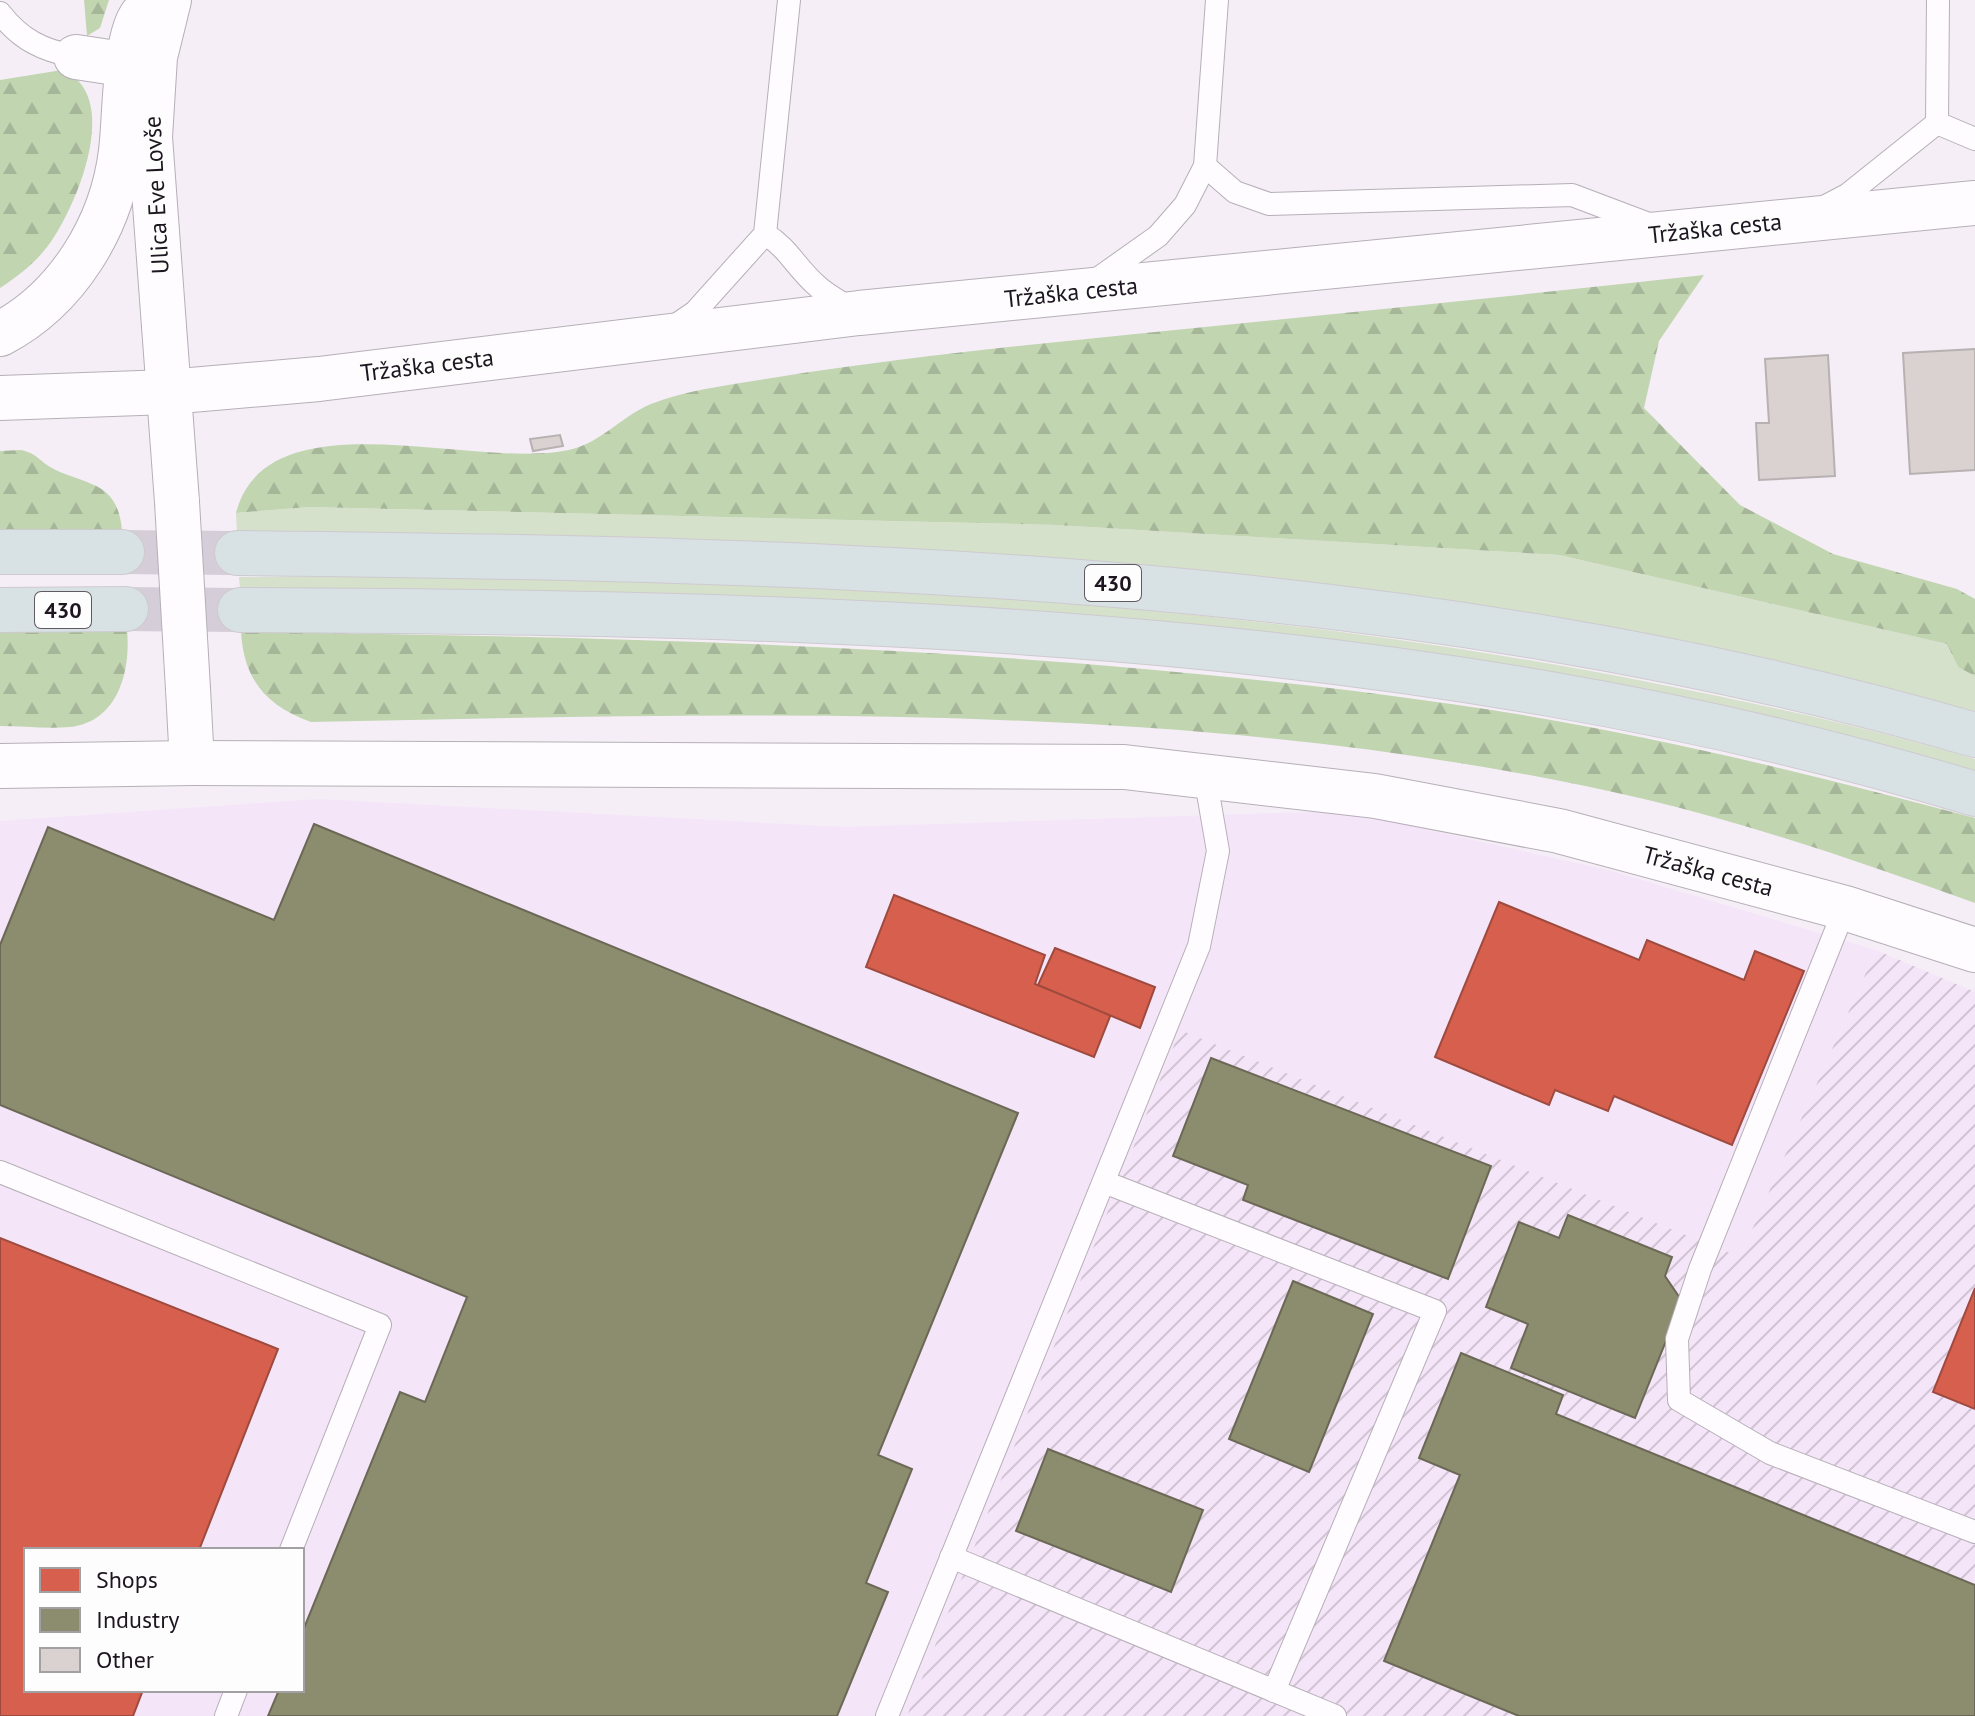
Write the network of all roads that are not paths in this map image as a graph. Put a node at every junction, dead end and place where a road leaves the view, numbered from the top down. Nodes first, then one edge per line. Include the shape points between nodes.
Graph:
1 (157, 0) edge
2 (169, 0) edge
3 (789, 0) edge
4 (1217, 0) edge
5 (1938, 0) edge
6 (0, 13) edge
7 (76, 57) joint
8 (129, 65) junction
9 (1937, 123) junction
10 (1975, 139) edge
11 (1205, 166) junction
12 (1975, 203) edge
13 (1800, 220) junction
14 (1671, 232) junction
15 (765, 234) junction
16 (1079, 291) junction
17 (859, 313) junction
18 (0, 334) edge
19 (659, 336) junction
20 (168, 392) junction
21 (0, 398) edge
22 (0, 552) edge
23 (122, 552) tunnel mouth
24 (237, 553) tunnel mouth
25 (126, 609) tunnel mouth
26 (0, 610) edge
27 (240, 610) tunnel mouth
28 (1975, 735) edge
29 (192, 763) junction
30 (0, 766) edge
31 (1205, 776) junction
32 (1975, 794) edge
33 (1845, 908) junction
34 (1975, 950) edge
35 (0, 1172) edge
36 (1104, 1182) junction
37 (1975, 1532) edge
38 (292, 1548) edge
39 (951, 1557) junction
40 (1274, 1691) junction
41 (235, 1692) edge
42 (226, 1716) edge
43 (887, 1716) edge
44 (1335, 1716) edge

1 - 8 street via 139,18
2 - 20 street, Ulica Eve Lovše via 155,57 150,137
3 - 15 lane
4 - 11 lane
5 - 9 lane
6 - 7 lane via 41,50
7 - 8 street
8 - 18 street via 121,155 111,198 87,250 53,297
9 - 10 lane
9 - 13 lane via 1847,195
11 - 14 lane via 1235,192 1269,204 1572,195
11 - 16 lane via 1185,205 1158,236
12 - 13 street, Tržaška cesta
13 - 14 street, Tržaška cesta
14 - 16 street, Tržaška cesta
15 - 17 lane via 785,246 817,287
15 - 19 lane via 695,312
16 - 17 street, Tržaška cesta
17 - 19 street, Tržaška cesta
19 - 20 street, Tržaška cesta via 319,379
20 - 21 street, Tržaška cesta
20 - 29 street, bridge
22 - 23 highway
24 - 28 highway, 430 via 745,563 1006,575 1272,598 1618,651 1825,695
25 - 26 highway, 430
27 - 32 highway via 745,619 1183,646 1388,670 1608,706 1828,753
29 - 30 street, Tržaška cesta
29 - 31 street, Tržaška cesta via 1001,764 1124,767
31 - 33 street, Tržaška cesta via 1375,796 1559,831
31 - 36 lane via 1218,851 1199,946
33 - 34 street, Tržaška cesta
33 - 37 lane via 1700,1269 1677,1339 1679,1400 1770,1453
35 - 38 lane via 380,1325
36 - 39 lane
36 - 40 lane via 1435,1311
39 - 40 lane
39 - 43 lane
40 - 44 lane
41 - 42 lane

